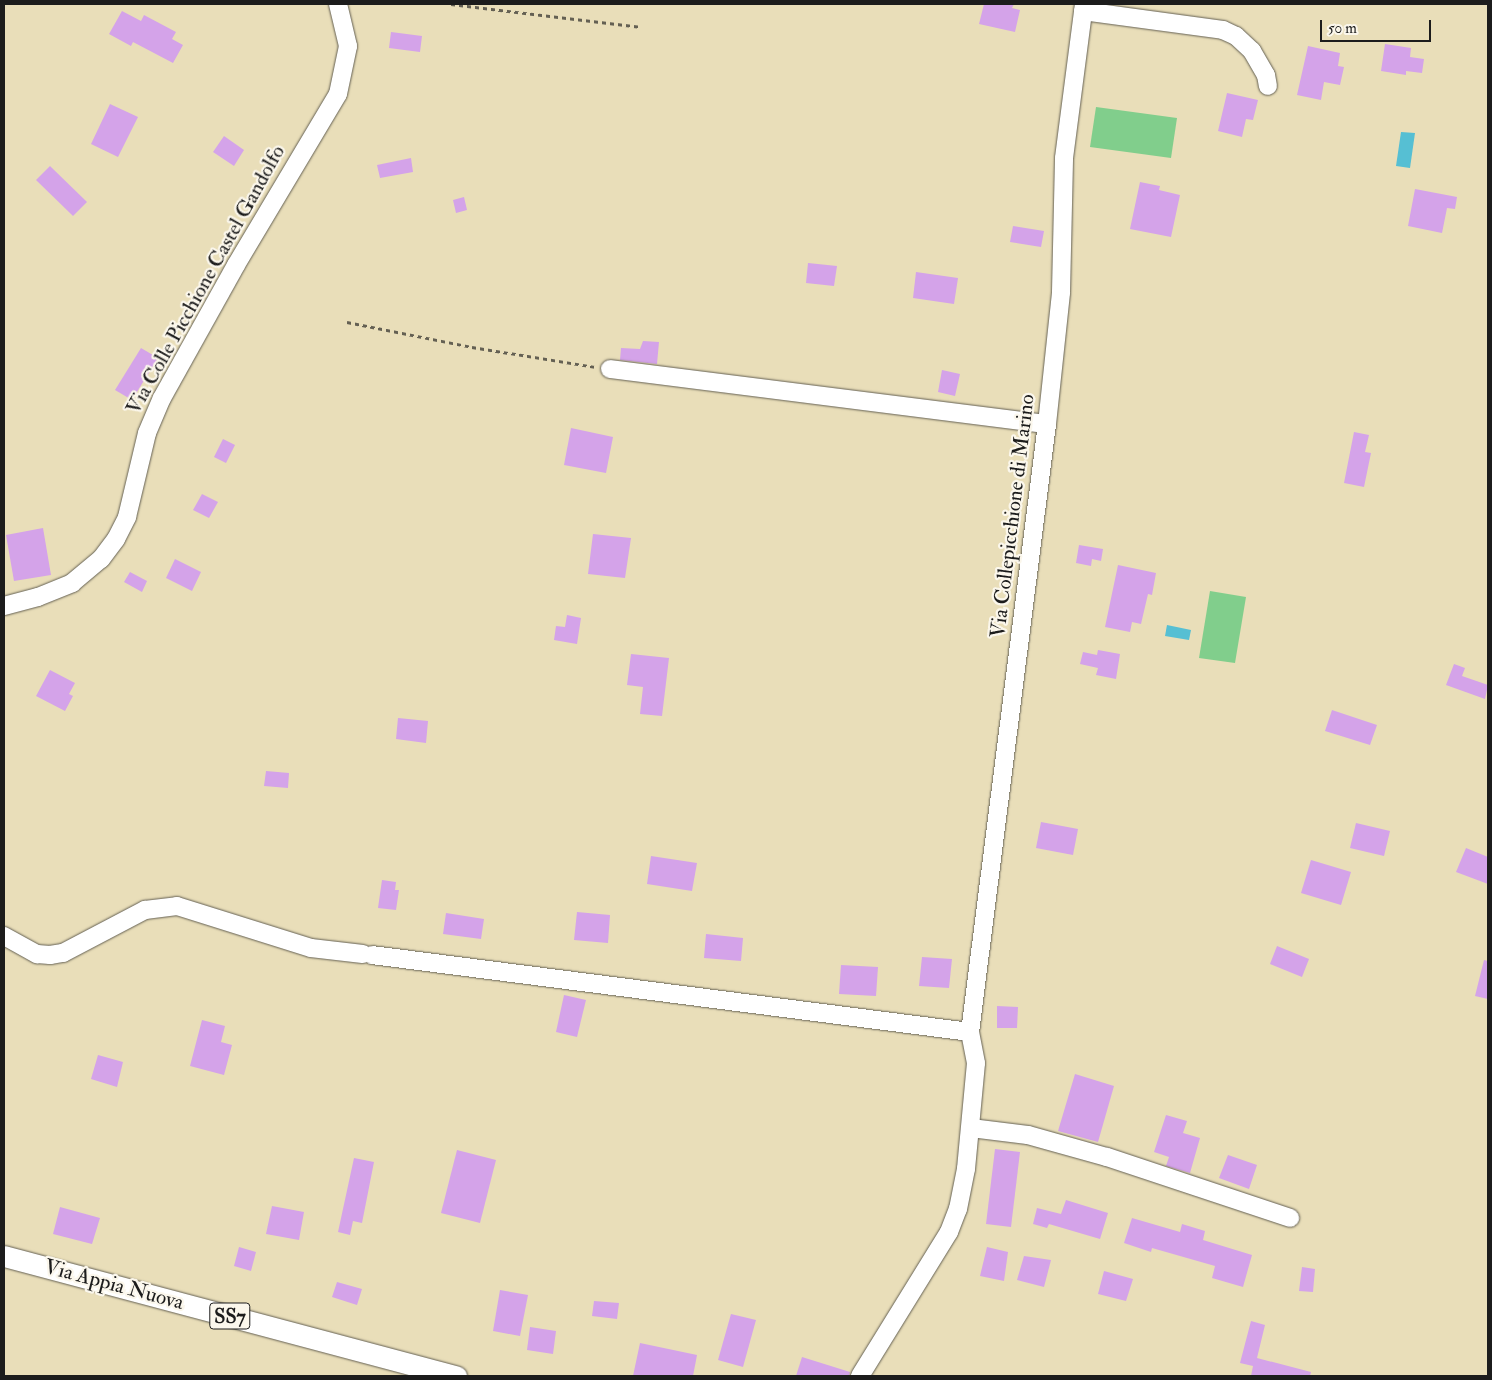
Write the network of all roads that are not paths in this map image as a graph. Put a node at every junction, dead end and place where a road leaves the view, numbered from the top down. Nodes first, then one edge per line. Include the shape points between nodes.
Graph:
1 (338, 4) edge
2 (1084, 8) edge
3 (1268, 86) dead end
4 (610, 369) road end
5 (1047, 424) junction
6 (4, 606) edge
7 (4, 936) edge
8 (970, 1032) junction
9 (971, 1128) junction
10 (1290, 1218) dead end
11 (4, 1256) edge
12 (456, 1376) edge
13 (860, 1376) edge

1 - 6 street, Via Colle Picchione Castel Gandolfo via 348,46 338,94 162,398 146,439 128,512 116,540 101,560 72,583
2 - 3 street via 1223,30 1236,36 1252,51 1263,69
2 - 5 street, Via Collepicchione di Marino via 1064,158 1061,292
4 - 5 street
5 - 8 street, Via Collepicchione di Marino
7 - 8 street via 38,954 63,953 145,910 177,906 311,948
8 - 9 street via 976,1056
9 - 10 street via 1028,1134
9 - 13 street via 962,1197 952,1226
11 - 12 main road, Via Appia Nuova / SS7

